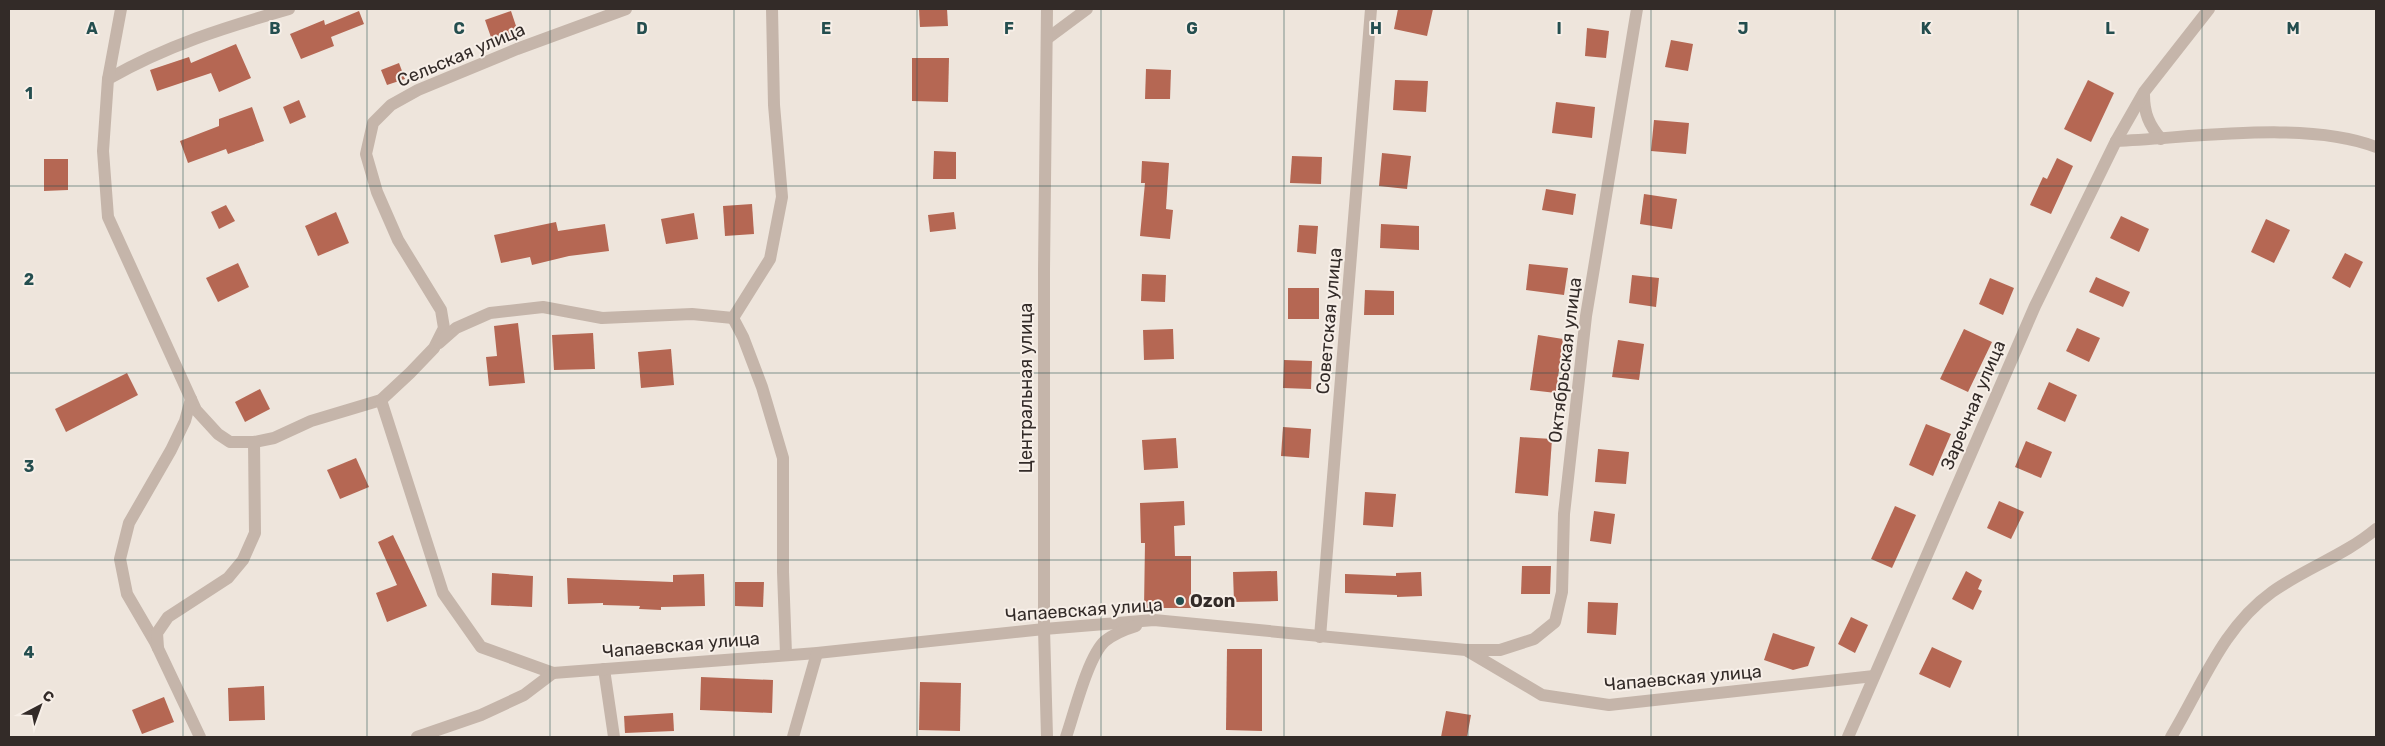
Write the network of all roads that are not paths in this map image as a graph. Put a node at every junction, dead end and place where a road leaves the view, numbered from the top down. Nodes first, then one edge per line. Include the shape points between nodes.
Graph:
1 (121, 9) edge
2 (289, 9) edge
3 (626, 9) edge
4 (772, 9) edge
5 (1047, 9) edge
6 (1087, 9) edge
7 (1372, 9) edge
8 (1637, 9) edge
9 (2209, 9) edge
10 (1048, 38) junction
11 (108, 79) junction
12 (2144, 92) junction
13 (2161, 139) junction
14 (2116, 141) junction
15 (2376, 147) edge
16 (732, 318) junction
17 (434, 348) junction
18 (191, 400) junction
19 (380, 400) junction
20 (254, 442) junction
21 (2376, 529) edge
22 (1154, 620) junction
23 (1044, 629) junction
24 (1320, 637) junction
25 (158, 648) junction
26 (1466, 650) junction
27 (817, 653) junction
28 (786, 654) junction
29 (604, 669) junction
30 (554, 673) junction
31 (1874, 676) junction
32 (1044, 736) edge
33 (200, 737) edge
34 (417, 737) edge
35 (614, 737) edge
36 (793, 737) edge
37 (1066, 737) edge
38 (1848, 737) edge
39 (2172, 737) edge

1 - 11 street
2 - 11 street via 216,30 146,57
3 - 17 street, Сельская улица via 517,48 418,90 391,105 373,123 366,154 377,192 398,240 440,310 444,328
4 - 16 street via 774,105 782,197 770,259
5 - 10 street, Центральная улица
6 - 10 street
7 - 24 street, Советская улица
8 - 26 street, Октябрьская улица via 1586,316 1564,514 1562,592 1554,622 1526,642 1500,650
9 - 12 street, Заречная улица
10 - 23 street, Центральная улица
11 - 18 street via 103,151 108,217
12 - 13 street via 2144,110 2152,129
12 - 14 street, Заречная улица
13 - 14 street
13 - 15 street via 2232,134 2326,135
14 - 31 street, Заречная улица via 2035,306
16 - 17 street via 692,314 602,318 543,307 490,313 456,328
16 - 28 street via 762,387 783,458
17 - 19 street
18 - 20 street via 218,434 230,442
18 - 25 street via 171,450 129,522 120,559 127,594
19 - 20 street via 311,421 274,438
19 - 30 street via 443,593 481,647
20 - 25 street via 255,533 243,560 228,578 168,616 157,633
21 - 39 street via 2358,544 2272,592 2244,618 2208,668
22 - 23 street, Чапаевская улица
22 - 24 street, Чапаевская улица
22 - 37 street via 1124,629 1105,641 1094,654
23 - 27 street, Чапаевская улица
23 - 32 street, Центральная улица
24 - 26 street, Чапаевская улица
25 - 33 street
26 - 31 street, Чапаевская улица via 1542,695 1609,706
27 - 28 street, Чапаевская улица
27 - 36 street
28 - 29 street, Чапаевская улица
29 - 30 street, Чапаевская улица
29 - 35 street
30 - 34 street via 524,695 481,715
31 - 38 street, Заречная улица

